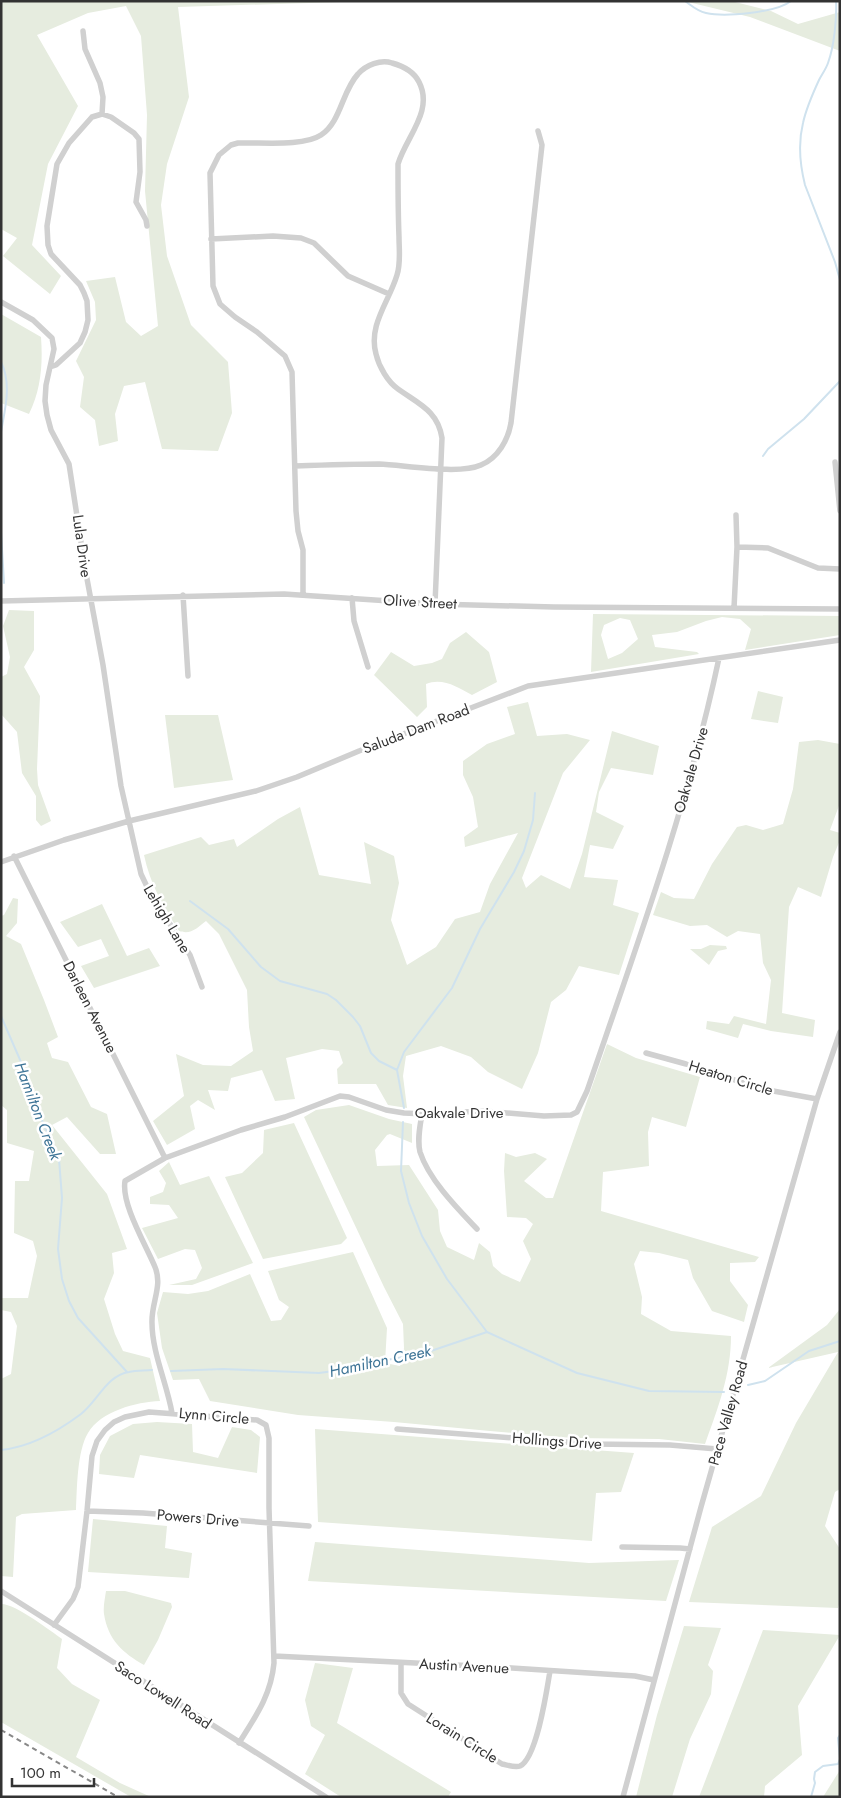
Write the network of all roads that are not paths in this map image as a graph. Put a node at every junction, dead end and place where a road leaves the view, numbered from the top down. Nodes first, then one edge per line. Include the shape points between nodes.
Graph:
1 (83, 31) dead end
2 (102, 114) junction
3 (538, 131) dead end
4 (146, 226) dead end
5 (211, 239) junction
6 (389, 294) junction
7 (1, 302) edge
8 (50, 367) junction
9 (835, 462) dead end
10 (295, 466) junction
11 (441, 469) junction
12 (840, 511) edge
13 (736, 515) dead end
14 (737, 547) junction
15 (840, 569) edge
16 (303, 595) junction
17 (183, 596) junction
18 (90, 598) junction
19 (352, 598) junction
20 (1, 601) edge
21 (435, 604) junction
22 (734, 608) junction
23 (840, 609) edge
24 (840, 640) edge
25 (719, 658) junction
26 (368, 667) dead end
27 (188, 676) dead end
28 (129, 821) junction
29 (14, 856) junction
30 (1, 862) edge
31 (202, 987) dead end
32 (840, 1032) edge
33 (646, 1053) dead end
34 (817, 1100) junction
35 (422, 1114) junction
36 (165, 1158) junction
37 (478, 1229) dead end
38 (172, 1413) junction
39 (397, 1429) dead end
40 (717, 1449) junction
41 (87, 1510) junction
42 (270, 1523) junction
43 (309, 1526) dead end
44 (622, 1547) dead end
45 (690, 1549) junction
46 (1, 1591) edge
47 (54, 1625) junction
48 (274, 1656) junction
49 (400, 1662) junction
50 (550, 1672) junction
51 (654, 1680) junction
52 (239, 1743) junction
53 (326, 1797) edge
54 (623, 1797) edge

1 - 2 street via 85,50 100,83
2 - 4 street via 111,116 139,139 140,172 136,202
2 - 8 street via 87,121 57,164 49,206 48,245 80,285 87,301 88,320 80,343
3 - 11 street via 542,145 509,435 492,459 481,465
5 - 6 street via 301,238 314,243 348,276
5 - 6 street via 210,173 219,155 238,142 304,142 320,136 332,123 356,75 380,62 395,63 418,80 424,102 398,164 399,267
5 - 10 street via 213,286 220,304 285,356 292,372
6 - 11 street via 376,324 375,354 396,388 437,419 442,438
7 - 8 street, Lula Drive via 33,320 52,338 54,349
8 - 18 street, Lula Drive via 45,401 47,415 69,464
9 - 12 street
10 - 11 street via 379,464
10 - 16 street via 296,511 304,567
11 - 21 street
13 - 14 street
14 - 15 street via 768,548 818,568
14 - 22 street
16 - 17 street, Olive Street
16 - 19 street, Olive Street
17 - 18 street, Olive Street
17 - 27 street
18 - 20 street, Olive Street
18 - 28 street, Lula Drive
19 - 21 street, Olive Street
19 - 26 street via 354,621
21 - 22 street, Olive Street
22 - 23 street, Olive Street
24 - 25 street, Saluda Dam Road
25 - 28 street, Saluda Dam Road via 528,686 289,780
25 - 35 street, Oakvale Drive via 707,713 665,858 577,1112 544,1116 483,1111
28 - 29 street, Saluda Dam Road
28 - 31 street, Lehigh Lane via 141,874 150,894 190,955
29 - 30 street, Saluda Dam Road
29 - 36 street, Darleen Avenue
32 - 34 street, Pace Valley Road
33 - 34 street, Heaton Circle via 762,1089
34 - 40 street, Pace Valley Road
35 - 36 street, Oakvale Drive via 386,1110 340,1096
35 - 37 street via 420,1152 446,1197
36 - 38 street, Oakvale Drive via 125,1181 124,1186 158,1282 153,1337
38 - 41 street, Lynn Circle via 149,1412 124,1417 105,1430 97,1440 92,1456
38 - 42 street, Lynn Circle via 257,1420 266,1425 270,1438
39 - 40 street, Hollings Drive via 592,1444
40 - 45 street, Pace Valley Road
41 - 42 street, Powers Drive
41 - 47 street, Lynn Circle via 78,1587
42 - 43 street, Powers Drive
42 - 48 street, Lynn Circle
44 - 45 street
45 - 51 street, Pace Valley Road
46 - 47 street, Saco Lowell Road
47 - 52 street, Saco Lowell Road
48 - 49 street, Austin Avenue
48 - 52 street, Lynn Circle via 273,1675 265,1701
49 - 50 street, Austin Avenue
49 - 50 street, Lorain Circle via 401,1692 408,1704 502,1764 512,1766 520,1766 530,1752 546,1704
50 - 51 street, Austin Avenue via 635,1676
51 - 54 street, Pace Valley Road
52 - 53 street, Saco Lowell Road

